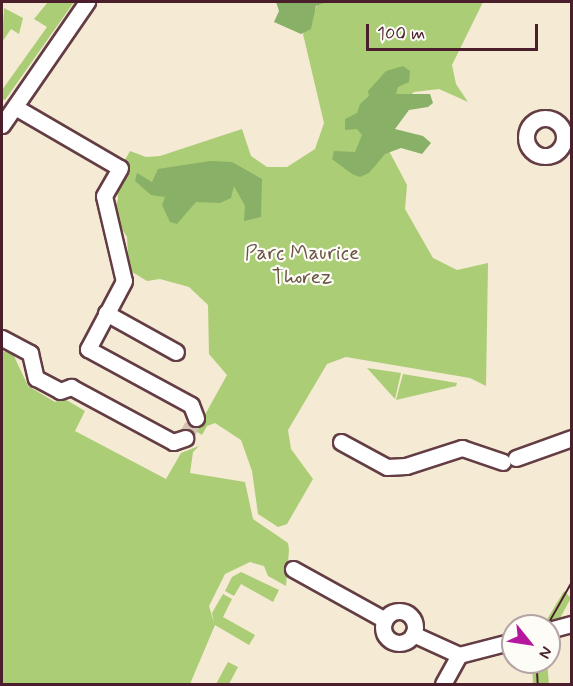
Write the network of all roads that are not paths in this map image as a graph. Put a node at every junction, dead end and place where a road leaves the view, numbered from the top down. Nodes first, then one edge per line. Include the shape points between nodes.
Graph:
1 (87, 2) edge
2 (15, 107) junction
3 (2, 125) edge
4 (106, 313) junction
5 (2, 338) edge
6 (176, 352) dead end
7 (196, 418) dead end
8 (185, 438) dead end
9 (572, 438) edge
10 (341, 442) dead end
11 (293, 569) dead end
12 (385, 620) junction
13 (413, 634) junction
14 (501, 644) edge
15 (459, 655) junction
16 (443, 684) edge

1 - 2 street
2 - 3 street
2 - 4 street via 120,168 104,196 124,281
4 - 6 street
4 - 7 street via 88,349 190,405
5 - 8 street via 30,353 36,378 60,391 71,387 173,442
9 - 10 street via 510,460 462,448 406,466 387,467
11 - 12 street
12 - 13 street via 384,632 392,640 406,641
12 - 13 street via 394,612 406,612 415,623
13 - 15 street
14 - 15 street
15 - 16 street

